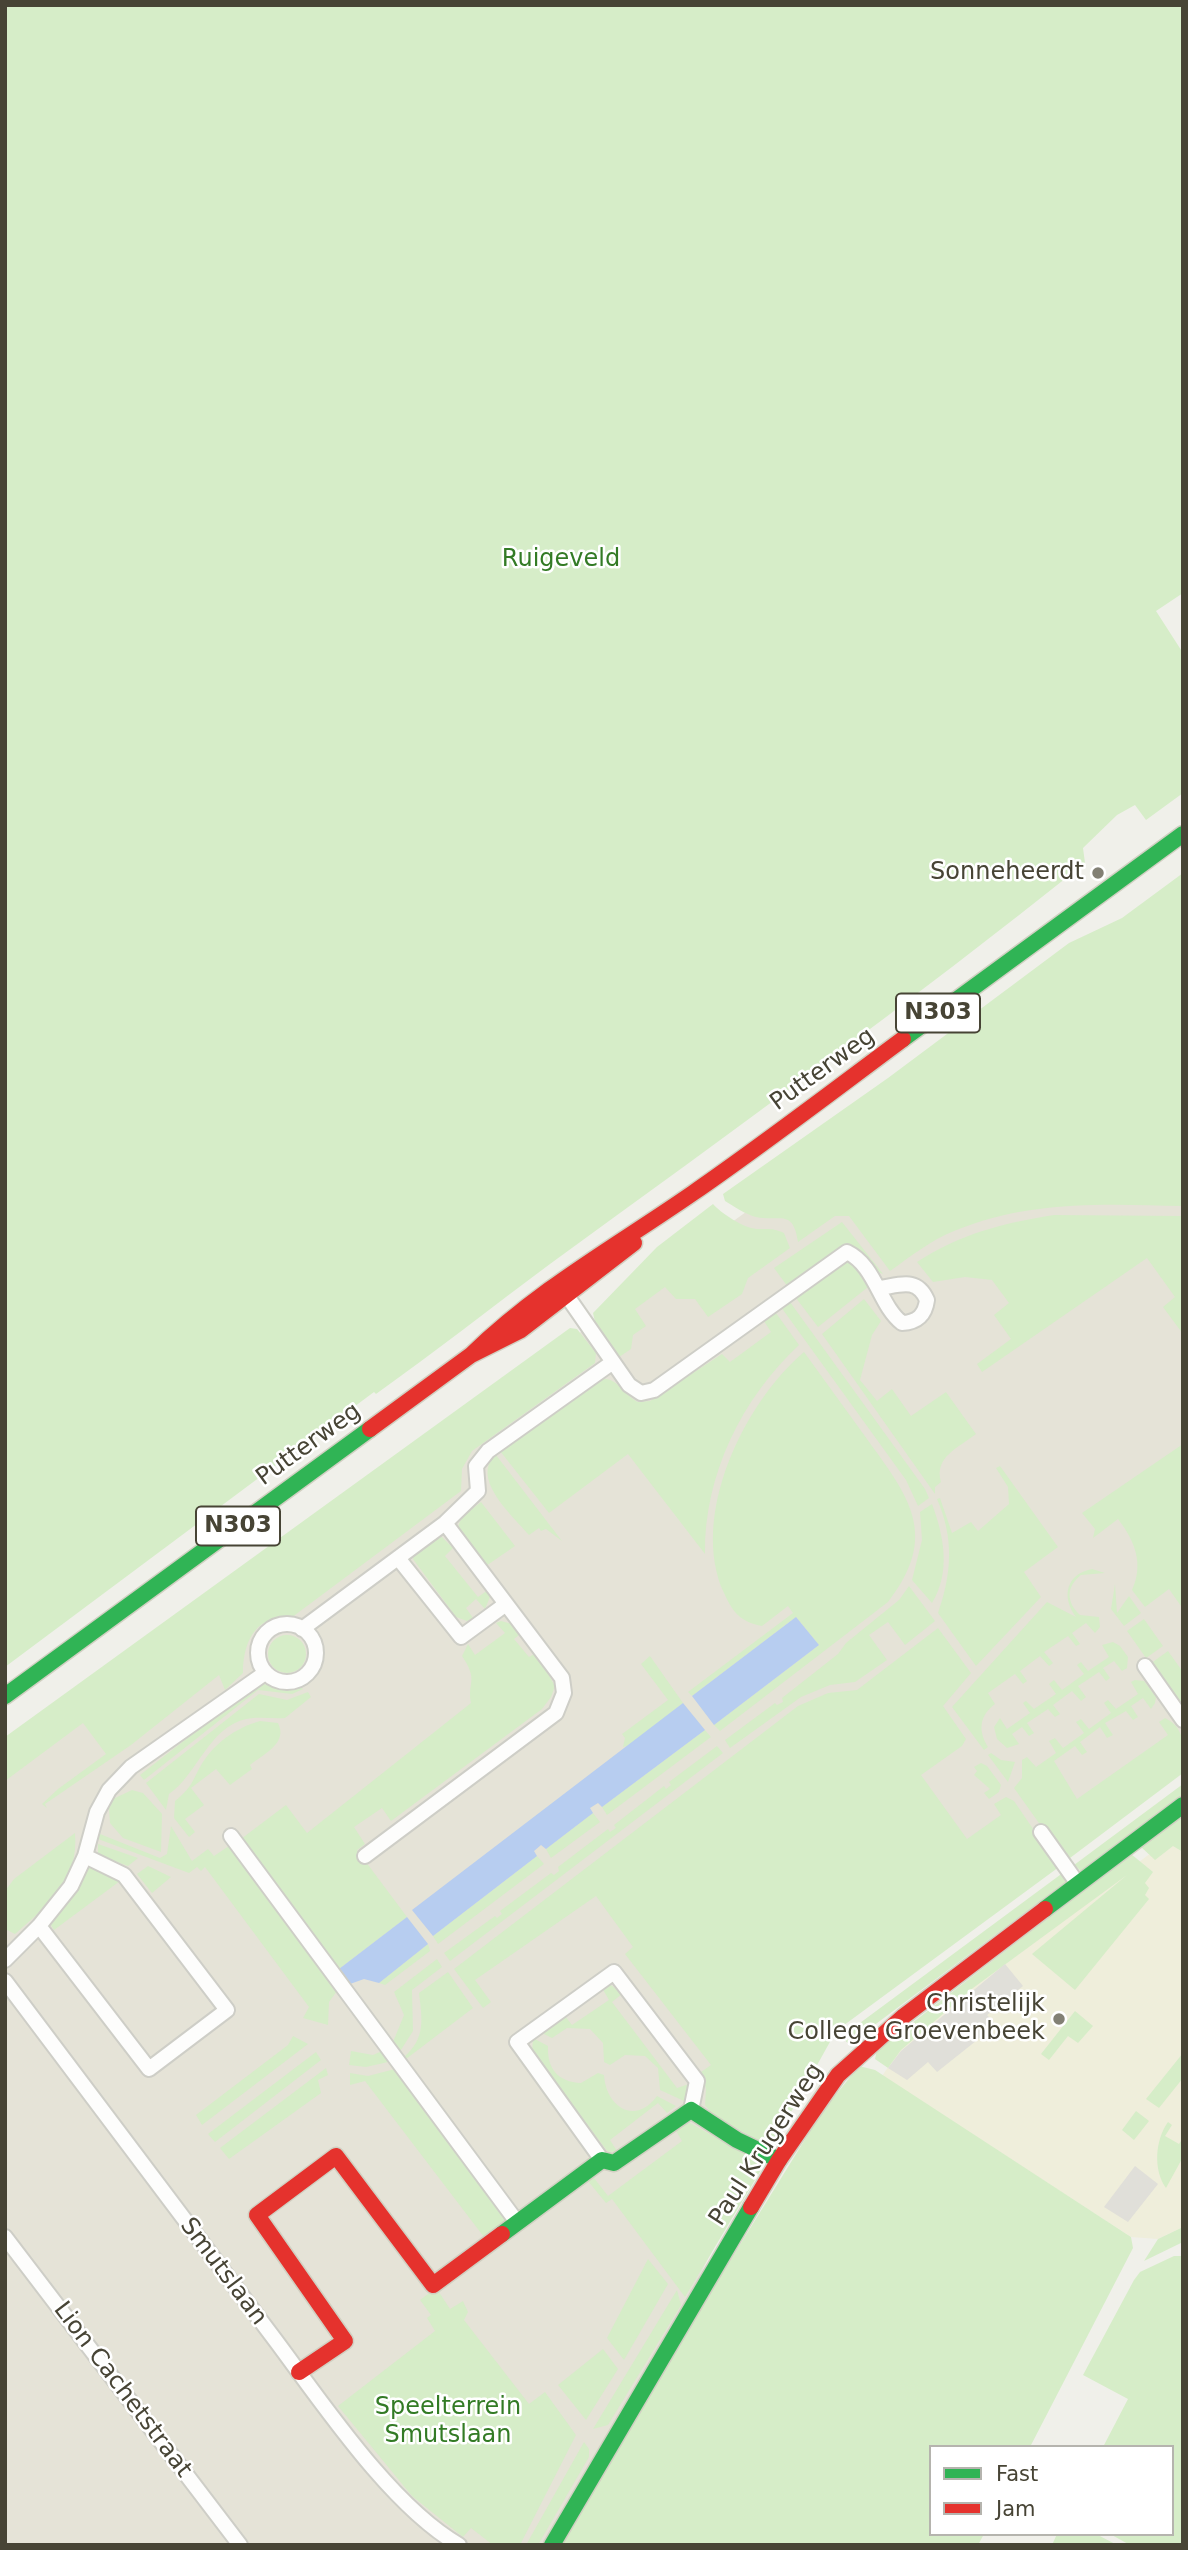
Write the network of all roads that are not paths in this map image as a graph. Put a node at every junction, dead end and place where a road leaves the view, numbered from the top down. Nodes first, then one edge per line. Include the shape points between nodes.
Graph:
1 (1183, 834) edge
2 (692, 1194) junction
3 (880, 1289) dead end
4 (567, 1296) junction
5 (471, 1355) junction
6 (614, 1362) junction
7 (445, 1523) junction
8 (398, 1558) junction
9 (506, 1604) junction
10 (302, 1629) junction
11 (1145, 1666) dead end
12 (265, 1672) junction
13 (5, 1696) edge
14 (1183, 1720) edge
15 (1183, 1804) edge
16 (1041, 1832) dead end
17 (231, 1836) dead end
18 (85, 1856) junction
19 (365, 1856) dead end
20 (1078, 1884) junction
21 (39, 1926) junction
22 (5, 1959) edge
23 (5, 1982) edge
24 (691, 2110) junction
25 (602, 2160) junction
26 (779, 2160) junction
27 (517, 2222) junction
28 (5, 2237) edge
29 (299, 2372) junction
30 (244, 2544) edge
31 (459, 2545) edge
32 (552, 2545) edge

1 - 2 street, Putterweg / N303
2 - 4 street, Putterweg / N303
2 - 5 street, Putterweg / N303 via 557,1281
3 - 6 street via 856,1256 847,1252 654,1390 640,1393
4 - 5 street, Putterweg / N303 via 521,1330
4 - 6 street
5 - 13 street, Putterweg / N303
6 - 7 street via 488,1451 476,1466 478,1491
7 - 8 street
7 - 9 street
8 - 9 street via 461,1637
8 - 10 street
9 - 19 street via 562,1678 564,1693 556,1713
10 - 12 street via 288,1624 266,1633 257,1653
10 - 12 street via 314,1644 312,1668 296,1681 284,1682
11 - 14 street
12 - 18 street via 131,1767 109,1790 97,1812
15 - 20 street, Paul Krugerweg
16 - 20 street
17 - 27 street
18 - 21 street via 71,1886
18 - 21 street via 124,1875 227,2010 149,2069
20 - 26 street, Paul Krugerweg via 859,2055 838,2075
21 - 22 street
23 - 29 street, Smutslaan
24 - 25 street via 614,2163
24 - 25 street via 697,2081 614,1972 517,2042
24 - 26 street
25 - 27 street
26 - 32 street, Paul Krugerweg
27 - 29 street via 433,2285 336,2156 257,2215 345,2341
28 - 30 street, Lion Cachetstraat
29 - 31 street, Smutslaan via 407,2502

